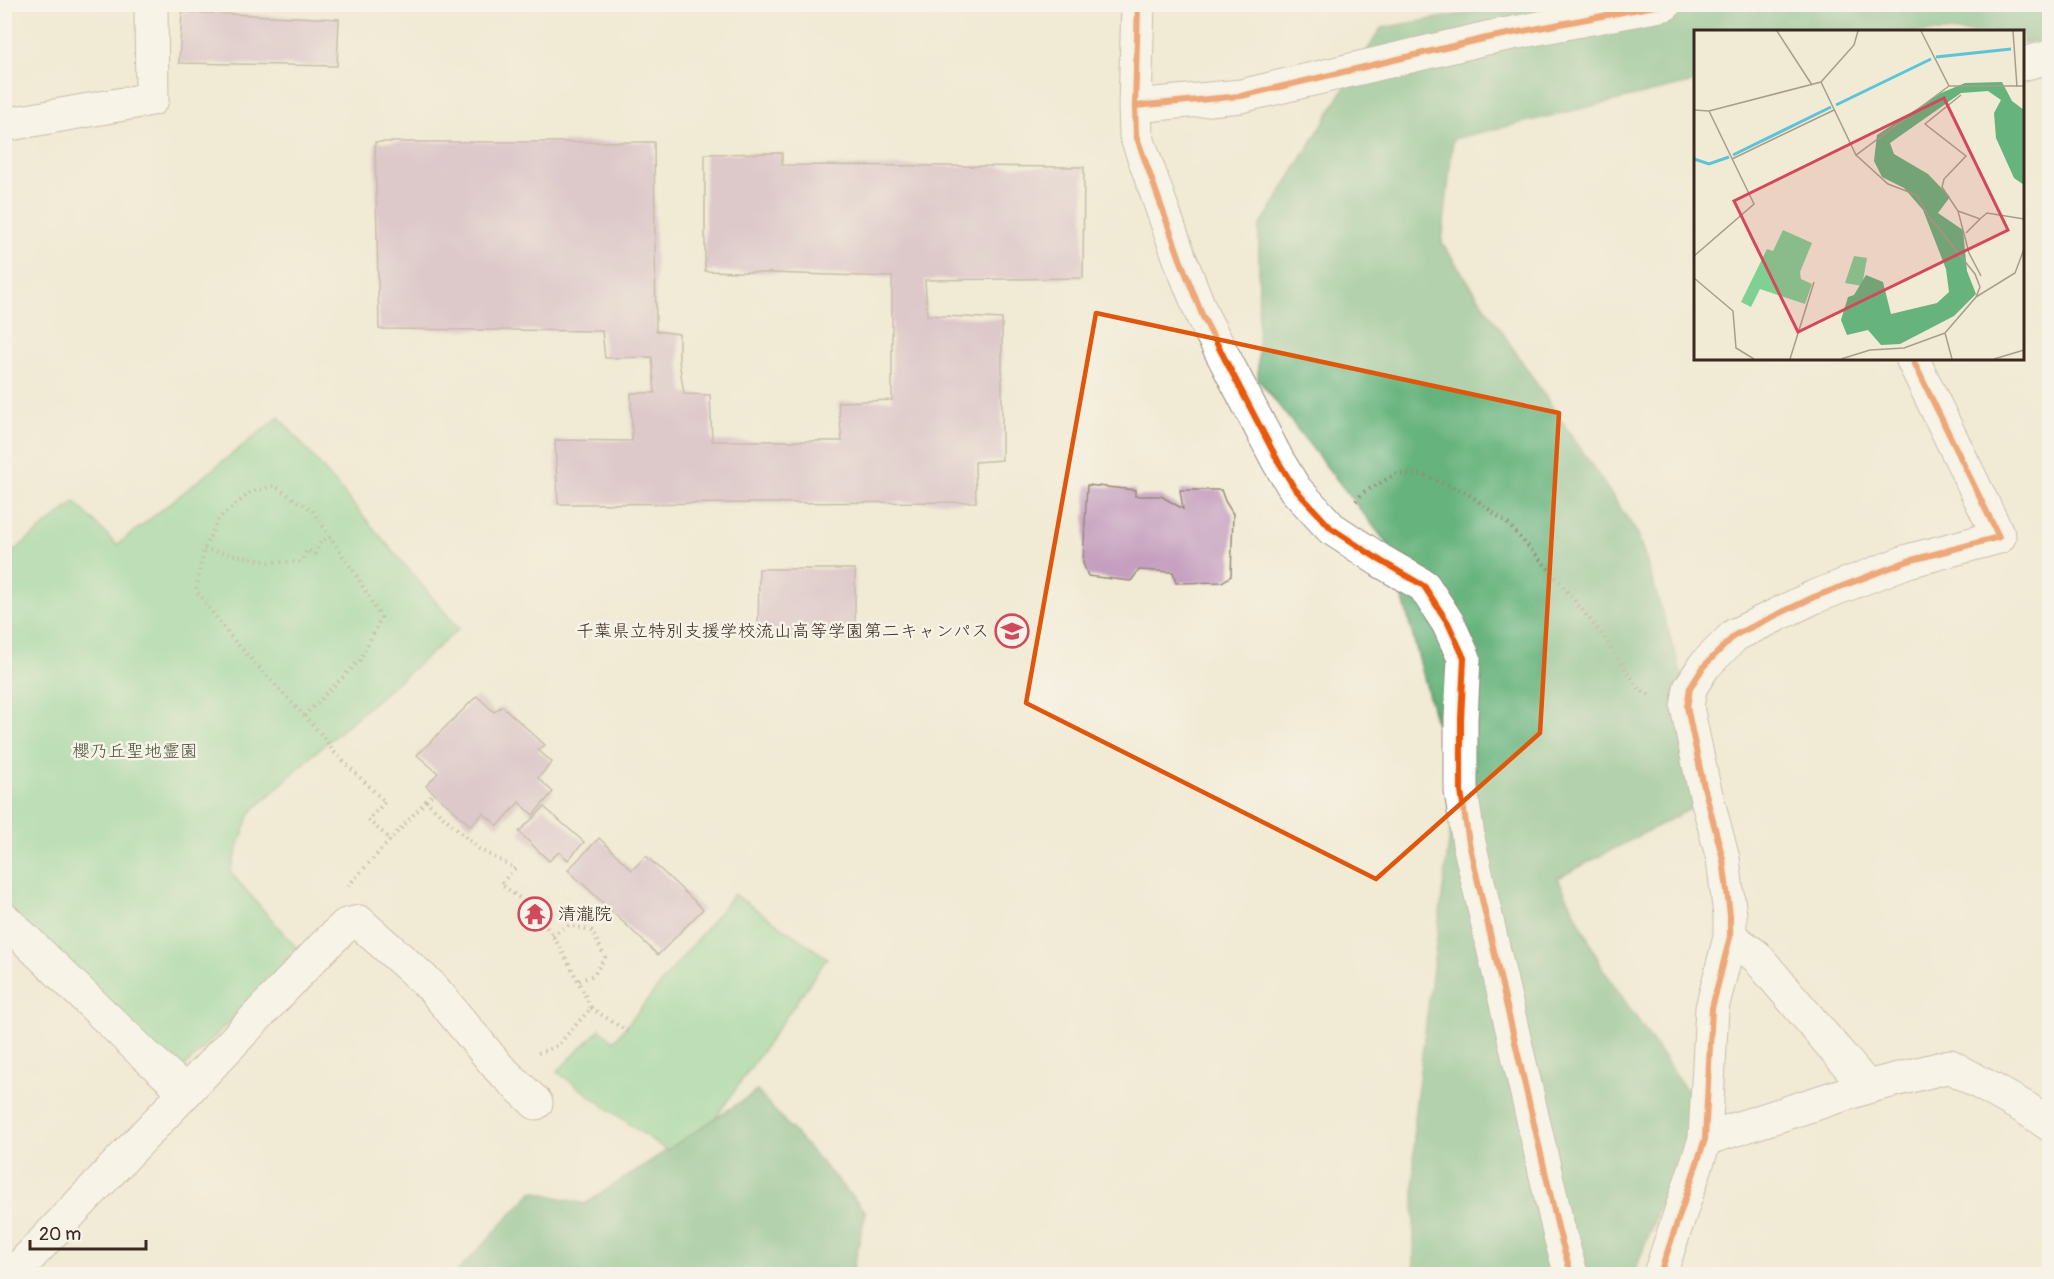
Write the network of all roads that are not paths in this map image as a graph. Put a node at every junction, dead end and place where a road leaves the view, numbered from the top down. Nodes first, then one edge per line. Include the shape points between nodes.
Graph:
1 (151, 4) edge
2 (1138, 4) edge
3 (1665, 4) edge
4 (2049, 57) edge
5 (2024, 63) edge
6 (1135, 106) junction
7 (4, 125) edge
8 (1913, 360) edge
9 (4, 919) edge
10 (1730, 937) junction
11 (1867, 1087) junction
12 (186, 1092) junction
13 (536, 1103) dead end
14 (2049, 1125) edge
15 (1706, 1139) junction
16 (13, 1275) edge
17 (1571, 1275) edge
18 (1660, 1275) edge

1 - 7 street via 152,99
2 - 6 street
3 - 6 street via 1487,38 1241,96
4 - 5 street
6 - 17 street via 1136,135 1180,260 1203,317 1278,461 1295,489 1331,528 1424,586 1448,623 1464,658 1461,791 1469,843
8 - 10 street via 1999,537 1908,561 1814,597 1736,635 1704,666 1690,688 1687,707 1723,860
9 - 12 street
10 - 11 street via 1756,956
10 - 15 street via 1712,1008
11 - 14 street via 1950,1066
11 - 15 street
12 - 13 street via 334,936 359,922 431,986 499,1068
12 - 16 street
15 - 18 street

